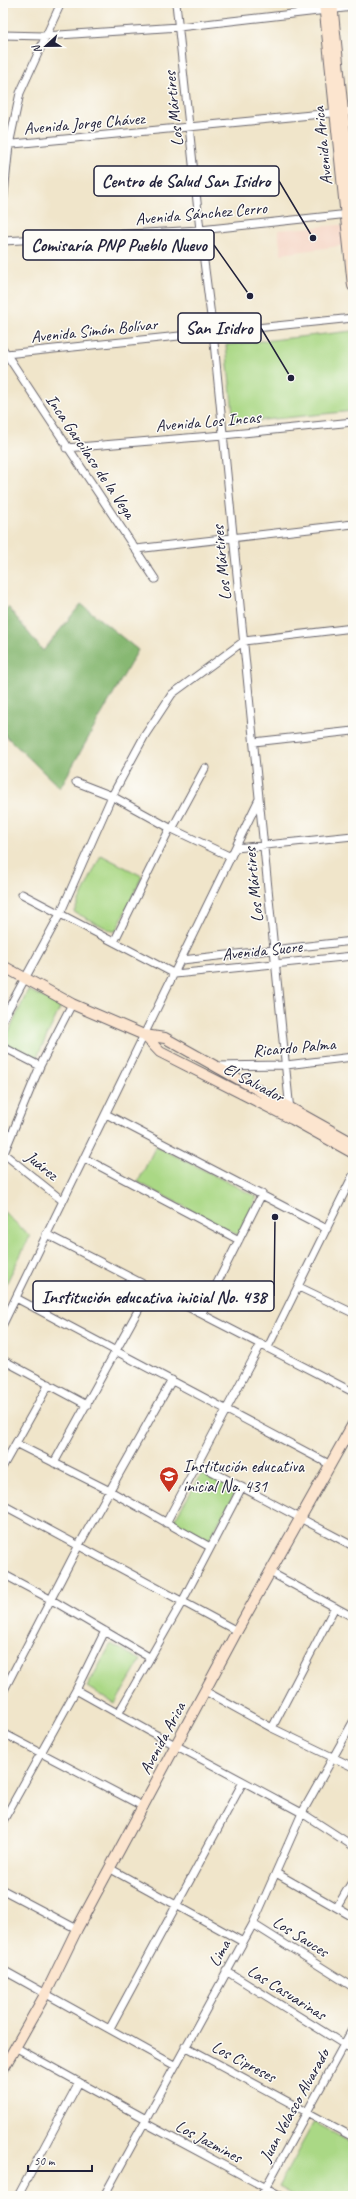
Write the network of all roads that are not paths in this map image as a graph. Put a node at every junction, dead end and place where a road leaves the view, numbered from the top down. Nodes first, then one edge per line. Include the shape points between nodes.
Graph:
1 (60, 3) edge
2 (176, 3) edge
3 (328, 7) edge
4 (353, 7) edge
5 (179, 27) junction
6 (3, 35) edge
7 (44, 36) junction
8 (343, 112) edge
9 (190, 128) junction
10 (6, 145) edge
11 (3, 204) edge
12 (350, 213) edge
13 (200, 230) junction
14 (3, 241) edge
15 (353, 286) edge
16 (353, 318) edge
17 (213, 332) junction
18 (5, 352) edge
19 (353, 422) edge
20 (223, 435) junction
21 (66, 448) junction
22 (353, 524) edge
23 (233, 538) junction
24 (136, 549) junction
25 (155, 579) dead end
26 (353, 628) edge
27 (244, 641) junction
28 (353, 732) edge
29 (254, 742) junction
30 (205, 768) dead end
31 (76, 782) dead end
32 (112, 796) junction
33 (259, 798) junction
34 (171, 829) junction
35 (353, 836) edge
36 (264, 845) junction
37 (236, 848) junction
38 (231, 857) junction
39 (22, 894) dead end
40 (60, 914) junction
41 (353, 941) edge
42 (114, 942) junction
43 (276, 949) junction
44 (353, 956) edge
45 (182, 960) junction
46 (277, 964) junction
47 (3, 966) edge
48 (175, 974) junction
49 (24, 979) junction
50 (72, 1004) junction
51 (3, 1019) edge
52 (144, 1035) junction
53 (3, 1047) edge
54 (353, 1057) edge
55 (286, 1065) junction
56 (40, 1066) junction
57 (213, 1066) junction
58 (290, 1107) junction
59 (106, 1114) junction
60 (292, 1119) junction
61 (353, 1143) edge
62 (3, 1153) edge
63 (353, 1153) edge
64 (84, 1158) junction
65 (353, 1175) edge
66 (262, 1194) junction
67 (63, 1201) junction
68 (327, 1229) junction
69 (46, 1234) junction
70 (239, 1240) junction
71 (299, 1286) junction
72 (151, 1287) junction
73 (16, 1298) junction
74 (202, 1313) junction
75 (353, 1313) edge
76 (3, 1324) edge
77 (261, 1344) junction
78 (268, 1347) junction
79 (118, 1350) junction
80 (3, 1360) edge
81 (172, 1380) junction
82 (49, 1384) junction
83 (353, 1392) edge
84 (87, 1405) junction
85 (226, 1409) junction
86 (353, 1424) edge
87 (17, 1444) junction
88 (54, 1463) junction
89 (198, 1464) junction
90 (329, 1464) junction
91 (3, 1466) edge
92 (242, 1487) junction
93 (110, 1491) junction
94 (3, 1506) edge
95 (301, 1518) junction
96 (166, 1523) junction
97 (79, 1545) junction
98 (353, 1546) edge
99 (210, 1547) junction
100 (270, 1572) junction
101 (3, 1574) edge
102 (50, 1599) junction
103 (182, 1602) junction
104 (335, 1608) junction
105 (353, 1617) edge
106 (237, 1631) junction
107 (105, 1632) junction
108 (149, 1657) junction
109 (76, 1690) junction
110 (205, 1691) junction
111 (3, 1692) edge
112 (118, 1714) junction
113 (353, 1722) edge
114 (272, 1728) junction
115 (3, 1733) edge
116 (177, 1745) junction
117 (40, 1753) junction
118 (334, 1757) junction
119 (353, 1767) edge
120 (243, 1782) junction
121 (144, 1807) junction
122 (302, 1813) junction
123 (3, 1821) edge
124 (353, 1846) edge
125 (109, 1868) junction
126 (276, 1873) junction
127 (353, 1880) edge
128 (3, 1890) edge
129 (176, 1905) junction
130 (337, 1907) junction
131 (353, 1917) edge
132 (253, 1924) junction
133 (77, 1929) junction
134 (243, 1942) junction
135 (3, 1970) edge
136 (226, 1971) junction
137 (353, 1987) edge
138 (46, 1993) junction
139 (110, 2028) junction
140 (353, 2028) edge
141 (344, 2045) junction
142 (185, 2046) junction
143 (15, 2047) junction
144 (353, 2050) edge
145 (174, 2064) junction
146 (3, 2069) edge
147 (79, 2082) junction
148 (307, 2111) junction
149 (145, 2121) junction
150 (353, 2137) edge
151 (266, 2188) junction
152 (18, 2196) edge
153 (104, 2196) edge
154 (261, 2196) edge
155 (281, 2196) edge

1 - 7 street
2 - 5 street, Los Mártires
3 - 4 street
3 - 5 street
3 - 8 street, Avenida Arica
5 - 7 street
5 - 9 street, Los Mártires
6 - 7 street
7 - 10 street via 20,93
8 - 9 street, Avenida Jorge Chávez
8 - 12 street, Avenida Arica
9 - 10 street, Avenida Jorge Chávez
9 - 13 street, Los Mártires
10 - 11 street
12 - 13 street, Avenida Sánchez Cerro
12 - 15 street, Avenida Arica
13 - 14 street, Avenida Sánchez Cerro
13 - 17 street, Los Mártires
16 - 17 street, Avenida Simón Bolívar
17 - 18 street, Avenida Simón Bolívar
17 - 20 street, Los Mártires
18 - 21 street, Inca Garcilaso de la Vega
19 - 20 street, Avenida Los Incas
20 - 21 street, Avenida Los Incas
20 - 23 street, Los Mártires
21 - 24 street, Inca Garcilaso de la Vega
22 - 23 street
23 - 24 street
23 - 27 street, Los Mártires
24 - 25 street, Inca Garcilaso de la Vega
26 - 27 street
27 - 29 street, Los Mártires
27 - 32 street via 172,694 145,735
28 - 29 street
29 - 33 street, Los Mártires
30 - 34 street
31 - 32 street
32 - 34 street
32 - 40 street
33 - 36 street, Los Mártires
33 - 37 street
34 - 38 street
34 - 42 street
35 - 36 street
36 - 37 street
36 - 43 street, Los Mártires
37 - 38 street
38 - 45 street
39 - 40 street
40 - 42 street
40 - 49 street
41 - 43 street, Avenida Sucre
42 - 48 street
43 - 45 street, Avenida Sucre
43 - 46 street, Los Mártires
44 - 46 street, Avenida Sucre
45 - 48 street
46 - 48 street, Avenida Sucre
46 - 55 street, Los Mártires
47 - 49 street, El Salvador
48 - 52 street
49 - 50 street, El Salvador
49 - 51 street
50 - 52 street, El Salvador
50 - 56 street
52 - 57 street, El Salvador via 165,1038
52 - 59 street
52 - 60 street, El Salvador via 160,1052
53 - 56 street
54 - 55 street, Ricardo Palma
55 - 57 street, Ricardo Palma
55 - 58 street, Los Mártires
56 - 62 street
57 - 58 street, El Salvador
58 - 60 street, Los Mártires
58 - 61 street, El Salvador
59 - 64 street
59 - 66 street
60 - 63 street, El Salvador
62 - 67 street, Juárez
64 - 67 street
64 - 70 street
65 - 68 street
66 - 68 street
66 - 70 street
67 - 69 street
68 - 71 street
69 - 72 street
69 - 73 street
70 - 74 street
71 - 75 street
71 - 78 street
72 - 74 street
72 - 79 street
73 - 76 street
73 - 79 street
74 - 77 street
77 - 78 street
77 - 85 street
78 - 83 street
79 - 81 street
79 - 84 street
80 - 82 street
81 - 85 street
81 - 93 street
82 - 84 street
82 - 87 street
84 - 88 street
85 - 89 street
85 - 90 street
86 - 90 street, Avenida Arica
87 - 88 street
87 - 91 street
88 - 93 street
89 - 92 street
89 - 96 street
90 - 95 street, Avenida Arica
92 - 95 street
92 - 99 street
93 - 96 street
93 - 97 street
94 - 97 street
95 - 98 street
95 - 100 street, Avenida Arica
96 - 99 street
97 - 102 street
97 - 103 street
99 - 103 street
100 - 104 street
100 - 106 street, Avenida Arica
101 - 102 street
102 - 107 street
102 - 111 street
103 - 106 street
103 - 108 street
104 - 105 street
104 - 114 street
106 - 110 street, Avenida Arica
107 - 108 street
107 - 109 street
108 - 112 street
109 - 112 street
109 - 117 street
110 - 114 street
110 - 116 street, Avenida Arica
112 - 116 street
113 - 118 street, Lima
114 - 118 street
115 - 117 street
116 - 120 street
116 - 121 street, Avenida Arica
117 - 121 street
117 - 123 street
118 - 119 street
118 - 122 street, Lima
120 - 122 street
120 - 129 street
121 - 125 street, Avenida Arica
122 - 124 street
122 - 126 street, Lima
125 - 129 street
125 - 133 street, Avenida Arica
126 - 130 street
126 - 132 street, Lima
127 - 130 street
128 - 133 street
129 - 134 street
129 - 139 street
130 - 131 street
132 - 134 street, Lima
132 - 137 street, Los Sauces
133 - 138 street, Avenida Arica
134 - 136 street, Lima
135 - 138 street
136 - 141 street, Las Casuarinas
136 - 142 street, Lima
138 - 139 street
138 - 143 street, Avenida Arica
139 - 145 street
140 - 141 street, Juan Velasco Alvarado
141 - 144 street, Las Casuarinas
141 - 148 street, Juan Velasco Alvarado
142 - 145 street, Lima
142 - 148 street, Los Cipreses
143 - 146 street, Avenida Arica
143 - 147 street, Los Jazmines
145 - 149 street, Lima
147 - 149 street, Los Jazmines
147 - 152 street
148 - 150 street, Los Cipreses
148 - 151 street, Juan Velasco Alvarado
149 - 151 street, Los Jazmines
149 - 153 street, Lima
151 - 154 street, Juan Velasco Alvarado
151 - 155 street, Los Jazmines

